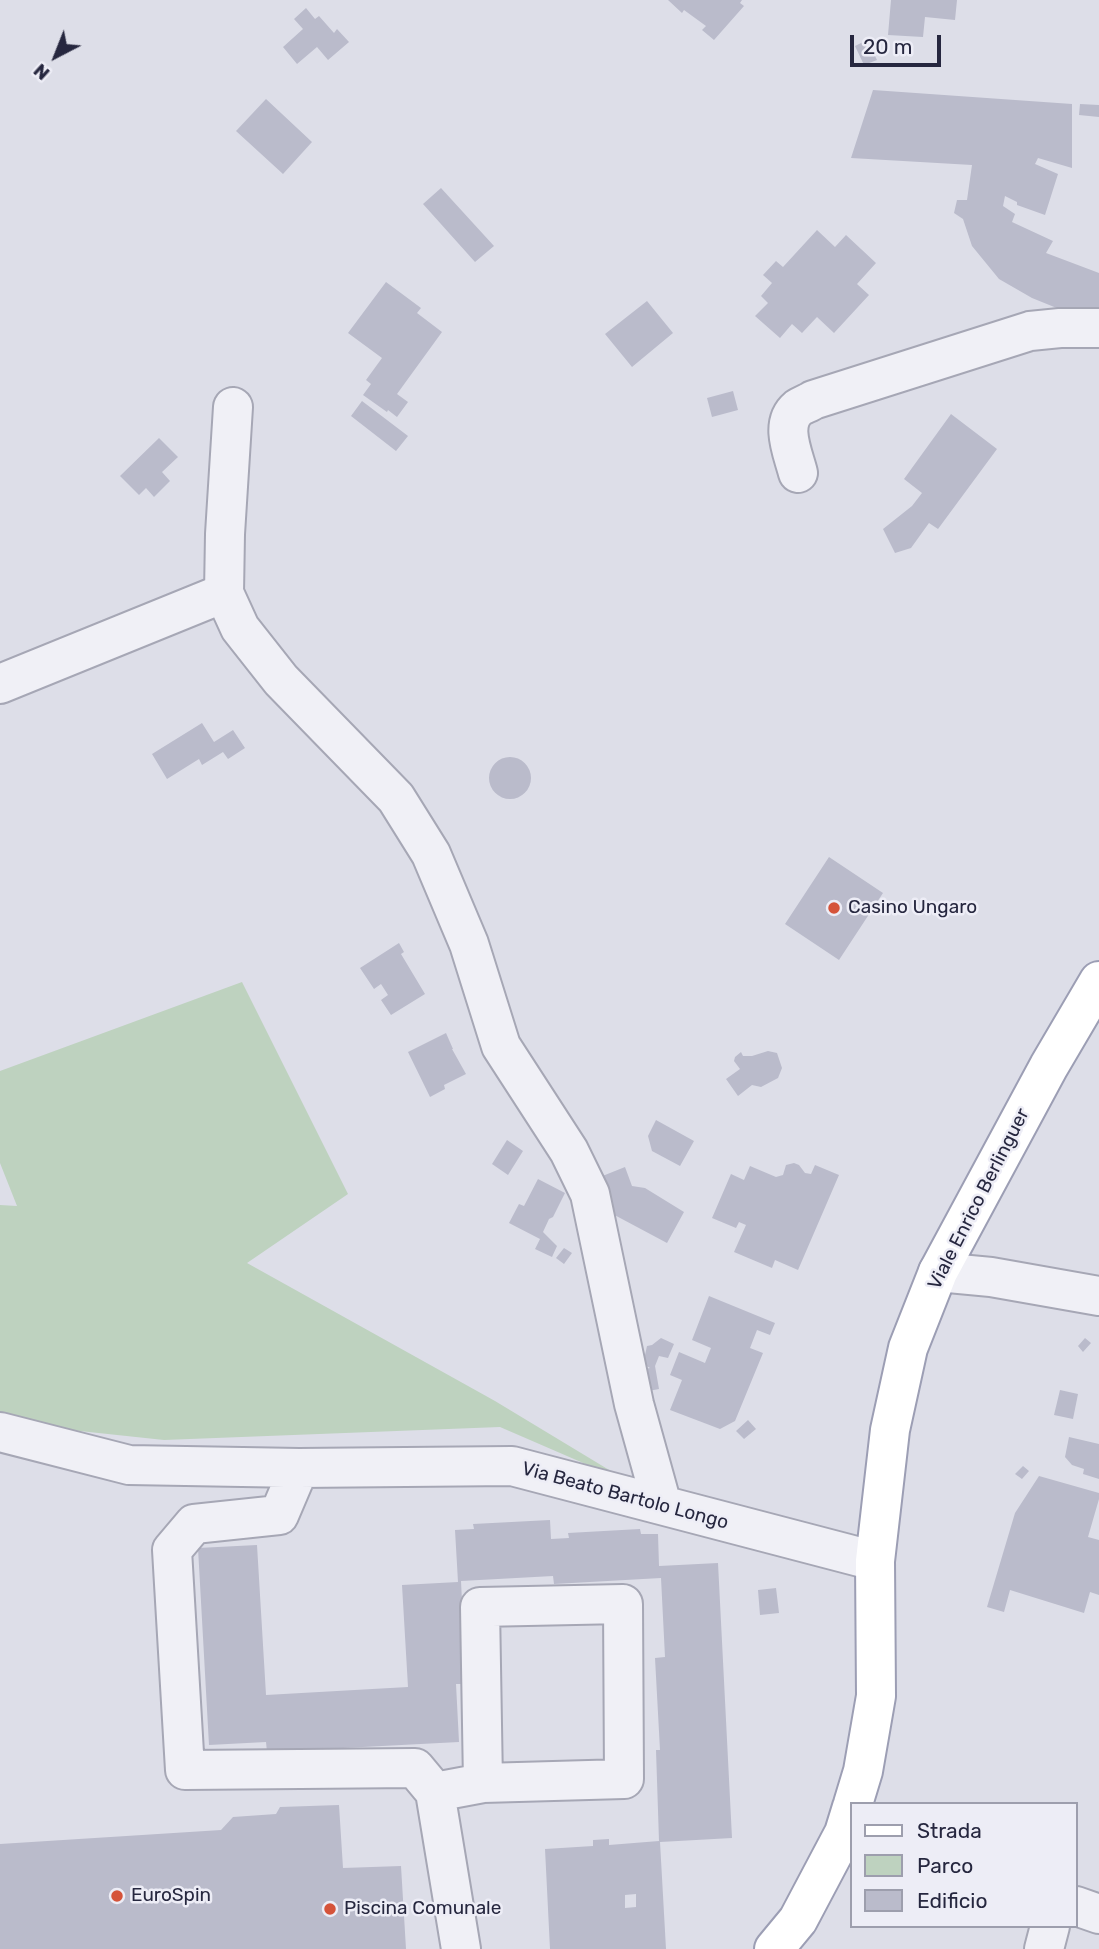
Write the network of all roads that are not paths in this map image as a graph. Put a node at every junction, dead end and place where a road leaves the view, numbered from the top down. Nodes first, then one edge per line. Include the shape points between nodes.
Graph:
1 (1099, 328) edge
2 (233, 407) dead end
3 (798, 473) dead end
4 (224, 593) junction
5 (0, 684) edge
6 (1099, 981) edge
7 (938, 1272) junction
8 (1099, 1296) edge
9 (0, 1432) edge
10 (299, 1468) junction
11 (662, 1505) junction
12 (876, 1561) junction
13 (483, 1783) junction
14 (435, 1792) junction
15 (855, 1802) edge
16 (850, 1822) edge
17 (1078, 1907) edge
18 (1099, 1913) edge
19 (1049, 1928) edge
20 (461, 1949) edge
21 (774, 1949) edge
22 (1044, 1949) edge

1 - 3 street via 1030,331 813,400 790,419 788,433
2 - 4 street
4 - 5 street
4 - 11 street via 240,628 281,680 396,798 431,854 469,944 501,1045 569,1151 590,1194 634,1404
6 - 7 main road, Viale Enrico Berlinguer
7 - 8 street
7 - 12 main road, Viale Enrico Berlinguer via 908,1348 890,1430
9 - 10 street, Via Beato Bartolo Longo via 130,1465
10 - 11 street, Via Beato Bartolo Longo via 512,1466
10 - 14 street via 279,1515 194,1524 172,1549 185,1770 415,1768
11 - 12 street, Via Beato Bartolo Longo
12 - 15 main road, Viale Enrico Berlinguer via 876,1696
13 - 13 street via 624,1779 622,1604 480,1607
13 - 14 street
14 - 20 street
16 - 21 main road, Viale Enrico Berlinguer via 798,1920
17 - 18 street
19 - 22 street

